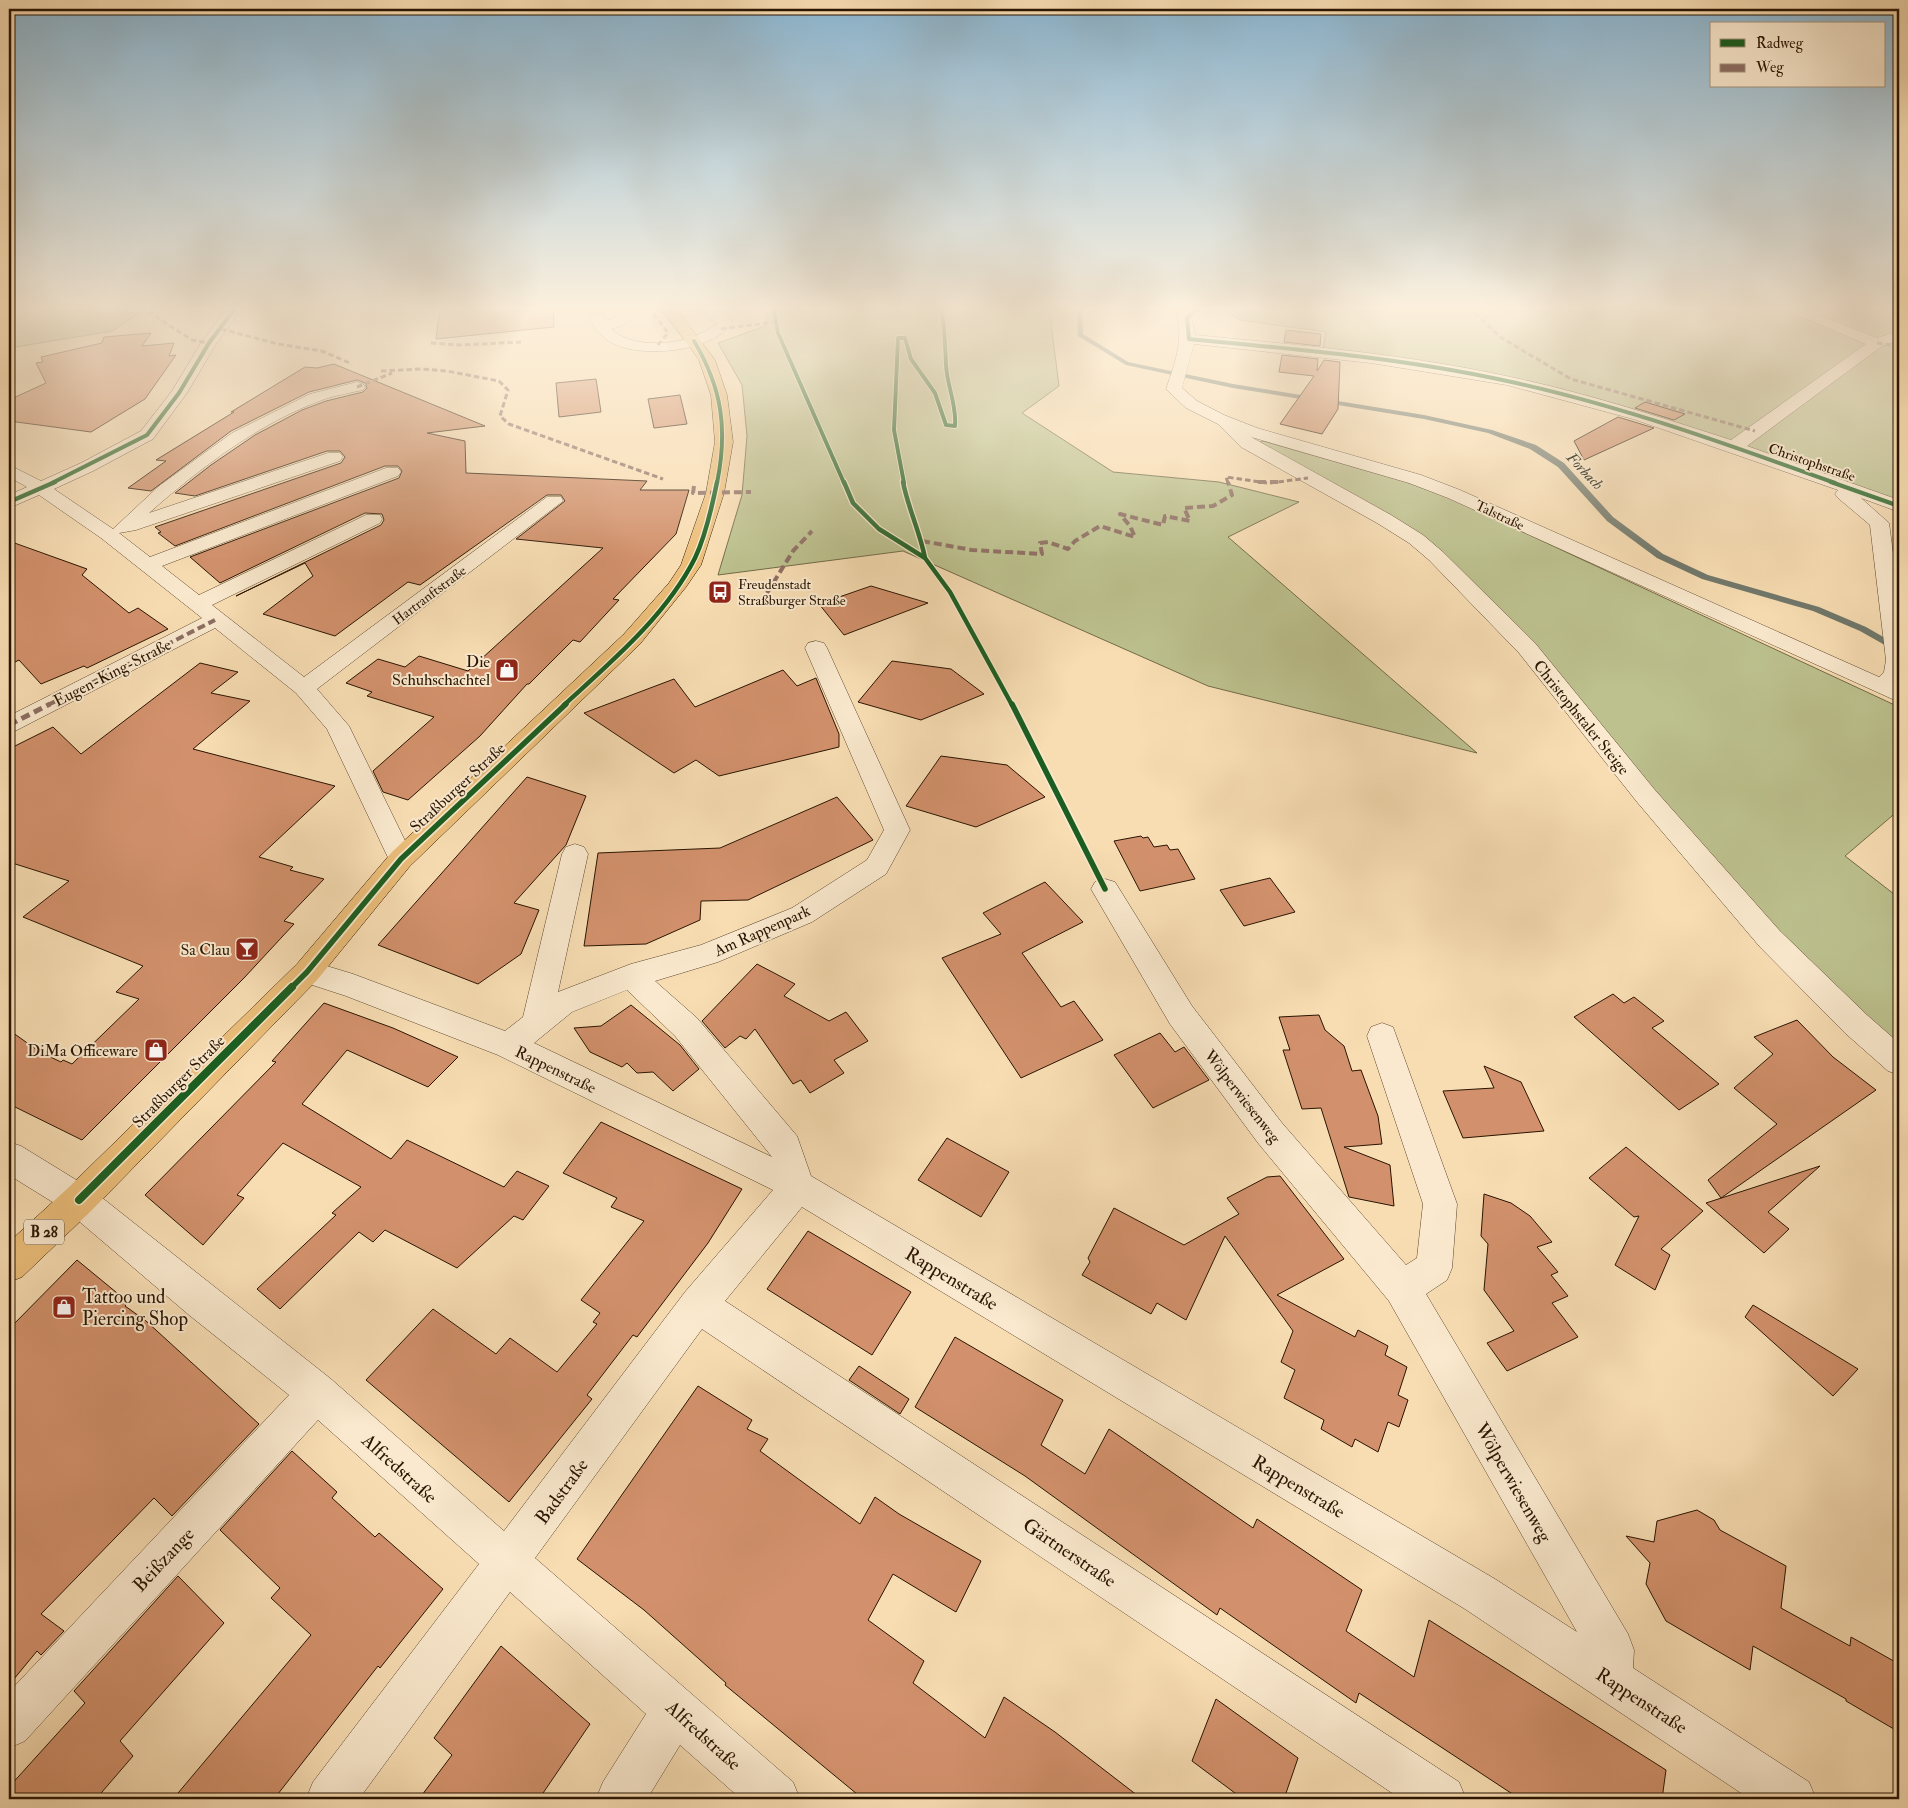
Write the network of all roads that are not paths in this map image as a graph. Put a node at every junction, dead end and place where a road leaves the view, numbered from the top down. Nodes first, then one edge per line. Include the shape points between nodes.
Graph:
1 (180, 391) edge
2 (338, 391) edge
3 (718, 391) edge
4 (1176, 391) edge
5 (1545, 391) edge
6 (1810, 391) edge
7 (1224, 421) junction
8 (1732, 448) junction
9 (334, 457) dead end
10 (9, 470) edge
11 (392, 472) dead end
12 (1838, 484) junction
13 (41, 488) junction
14 (554, 501) dead end
15 (9, 502) edge
16 (1899, 506) edge
17 (374, 519) dead end
18 (1879, 523) junction
19 (1899, 524) edge
20 (115, 531) junction
21 (147, 565) junction
22 (196, 604) junction
23 (216, 620) junction
24 (816, 648) dead end
25 (1892, 686) edge
26 (304, 688) junction
27 (9, 725) edge
28 (575, 854) dead end
29 (401, 859) junction
30 (1105, 889) dead end
31 (307, 972) junction
32 (632, 976) junction
33 (536, 1024) junction
34 (1382, 1036) dead end
35 (509, 1046) junction
36 (1899, 1062) edge
37 (9, 1157) edge
38 (798, 1186) junction
39 (79, 1200) junction
40 (9, 1264) edge
41 (1402, 1288) junction
42 (698, 1305) junction
43 (317, 1393) junction
44 (508, 1564) junction
45 (1610, 1679) junction
46 (676, 1710) junction
47 (9, 1725) edge
48 (1783, 1797) edge
49 (330, 1799) edge
50 (620, 1799) edge
51 (776, 1799) edge
52 (1442, 1799) edge

1 - 13 street via 147,435
2 - 20 street via 317,396 259,425 203,461
3 - 29 main road, Straßburger Straße / B 28 via 724,442 716,493 691,566 632,639
4 - 7 street, Talstraße via 1191,404
5 - 8 street, Christophstraße via 1586,401
6 - 8 street, Christophstraße
7 - 25 street, Talstraße via 1308,449 1416,479 1454,494
7 - 36 street, Christophstaler Steige via 1247,443 1384,519 1436,556 1527,648 1646,796 1770,939
8 - 12 street, Christophstraße
9 - 20 street
10 - 13 street
11 - 21 street
12 - 16 street, Christophstraße
12 - 18 street via 1845,496
13 - 15 street
13 - 20 street
14 - 26 street, Hartranftstraße
17 - 22 street
18 - 19 street
18 - 25 street via 1897,660
20 - 21 street
21 - 22 street
22 - 23 street
23 - 26 street
23 - 27 street, Eugen-King-Straße
24 - 32 street, Am Rappenpark via 897,830 877,867 802,915 708,954
26 - 29 street via 337,726
28 - 33 street
29 - 31 main road, Straßburger Straße / B 28
30 - 41 street, Wölperwiesenweg via 1181,1015 1270,1133
31 - 35 street, Rappenstraße via 353,986
31 - 39 main road, Straßburger Straße / B 28
32 - 33 street, Am Rappenpark via 561,1003
32 - 38 street via 686,1027 786,1146
33 - 35 street, Am Rappenpark
34 - 41 street via 1440,1204 1434,1268
35 - 38 street, Rappenstraße
37 - 39 street, Alfredstraße
38 - 42 street, Badstraße
38 - 45 street, Rappenstraße via 1480,1594
39 - 40 main road, Straßburger Straße / B 28
39 - 43 street, Alfredstraße
41 - 45 street, Wölperwiesenweg via 1612,1650
42 - 44 street, Badstraße
42 - 52 street, Gärtnerstraße
43 - 44 street, Alfredstraße
43 - 47 street, Beißzange
44 - 46 street, Alfredstraße
44 - 49 street, Badstraße
45 - 48 street, Rappenstraße
46 - 50 street
46 - 51 street, Alfredstraße

